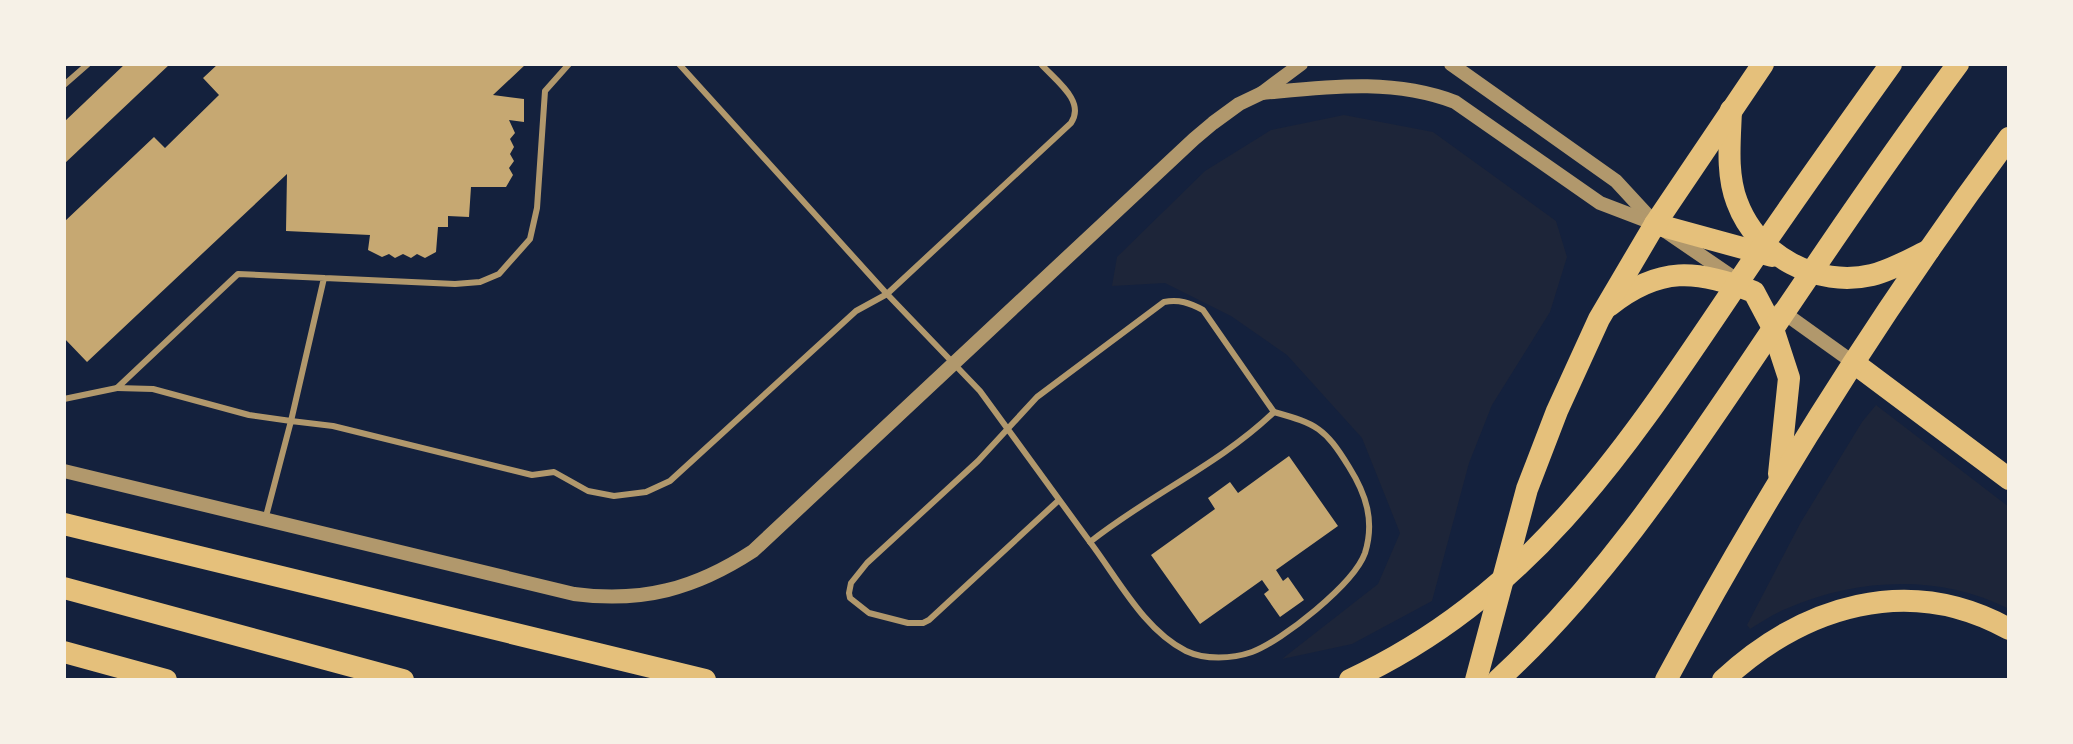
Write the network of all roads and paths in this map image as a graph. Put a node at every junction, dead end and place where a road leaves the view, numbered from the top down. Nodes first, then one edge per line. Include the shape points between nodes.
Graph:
1 (88, 64) edge
2 (569, 64) edge
3 (679, 64) edge
4 (1041, 64) edge
5 (1301, 64) edge
6 (1451, 64) edge
7 (1763, 64) edge
8 (1891, 64) edge
9 (1958, 64) edge
10 (64, 85) edge
11 (1262, 93) junction
12 (1731, 110) junction
13 (2009, 138) edge
14 (1655, 224) junction
15 (1709, 248) junction
16 (1930, 249) junction
17 (1781, 259) junction
18 (324, 278) junction
19 (1754, 292) junction
20 (887, 294) junction
21 (1599, 319) junction
22 (954, 363) junction
23 (1854, 363) junction
24 (117, 388) junction
25 (64, 399) edge
26 (1274, 412) junction
27 (291, 421) junction
28 (1007, 428) junction
29 (64, 471) edge
30 (2009, 479) edge
31 (1778, 483) junction
32 (1059, 500) junction
33 (265, 520) junction
34 (64, 524) edge
35 (1090, 542) junction
36 (64, 588) edge
37 (2009, 629) edge
38 (64, 652) edge
39 (166, 680) edge
40 (403, 680) edge
41 (705, 680) edge
42 (1350, 680) edge
43 (1476, 680) edge
44 (1498, 680) edge
45 (1666, 680) edge
46 (1723, 680) edge

1 - 10 lane
2 - 18 lane via 545,91 536,220 530,239 508,266 490,278 455,284
3 - 20 lane
4 - 20 lane via 1074,101 1074,120
5 - 11 street
6 - 14 street via 1616,181
7 - 12 highway
8 - 42 highway via 1591,491 1475,605
9 - 44 highway via 1651,507 1585,592
11 - 14 street via 1359,85 1434,94 1479,116 1600,203
11 - 22 street via 1194,139
12 - 14 highway
12 - 17 highway via 1730,161 1737,202
13 - 16 highway
14 - 15 highway
14 - 21 highway
15 - 17 highway
15 - 19 street
16 - 17 highway via 1884,272 1861,277 1821,275
16 - 23 highway
18 - 24 lane via 238,274
18 - 27 lane
19 - 21 highway via 1705,275 1672,276 1638,286
19 - 23 street
19 - 31 highway via 1789,378
20 - 22 lane
20 - 27 lane via 856,311 680,473 646,492 598,494 554,472 532,475 333,426
21 - 43 highway via 1527,489
22 - 28 lane
22 - 33 street via 753,551 712,576 657,593 601,598 574,594
23 - 30 highway
23 - 31 highway
24 - 25 lane
24 - 27 lane via 153,389
26 - 28 lane via 1203,310 1175,300 1142,317 1037,397
26 - 35 lane via 1252,433
26 - 35 lane via 1324,431 1364,490 1369,513 1364,555 1337,592 1275,639 1253,652 1226,657 1189,652 1159,631
27 - 33 lane
28 - 32 lane
28 - 32 lane via 867,563 851,583 850,598 869,613 923,623
29 - 33 street
31 - 45 highway
32 - 35 lane
34 - 41 highway
36 - 40 highway
37 - 46 highway via 1941,604 1864,604 1790,629
38 - 39 highway

